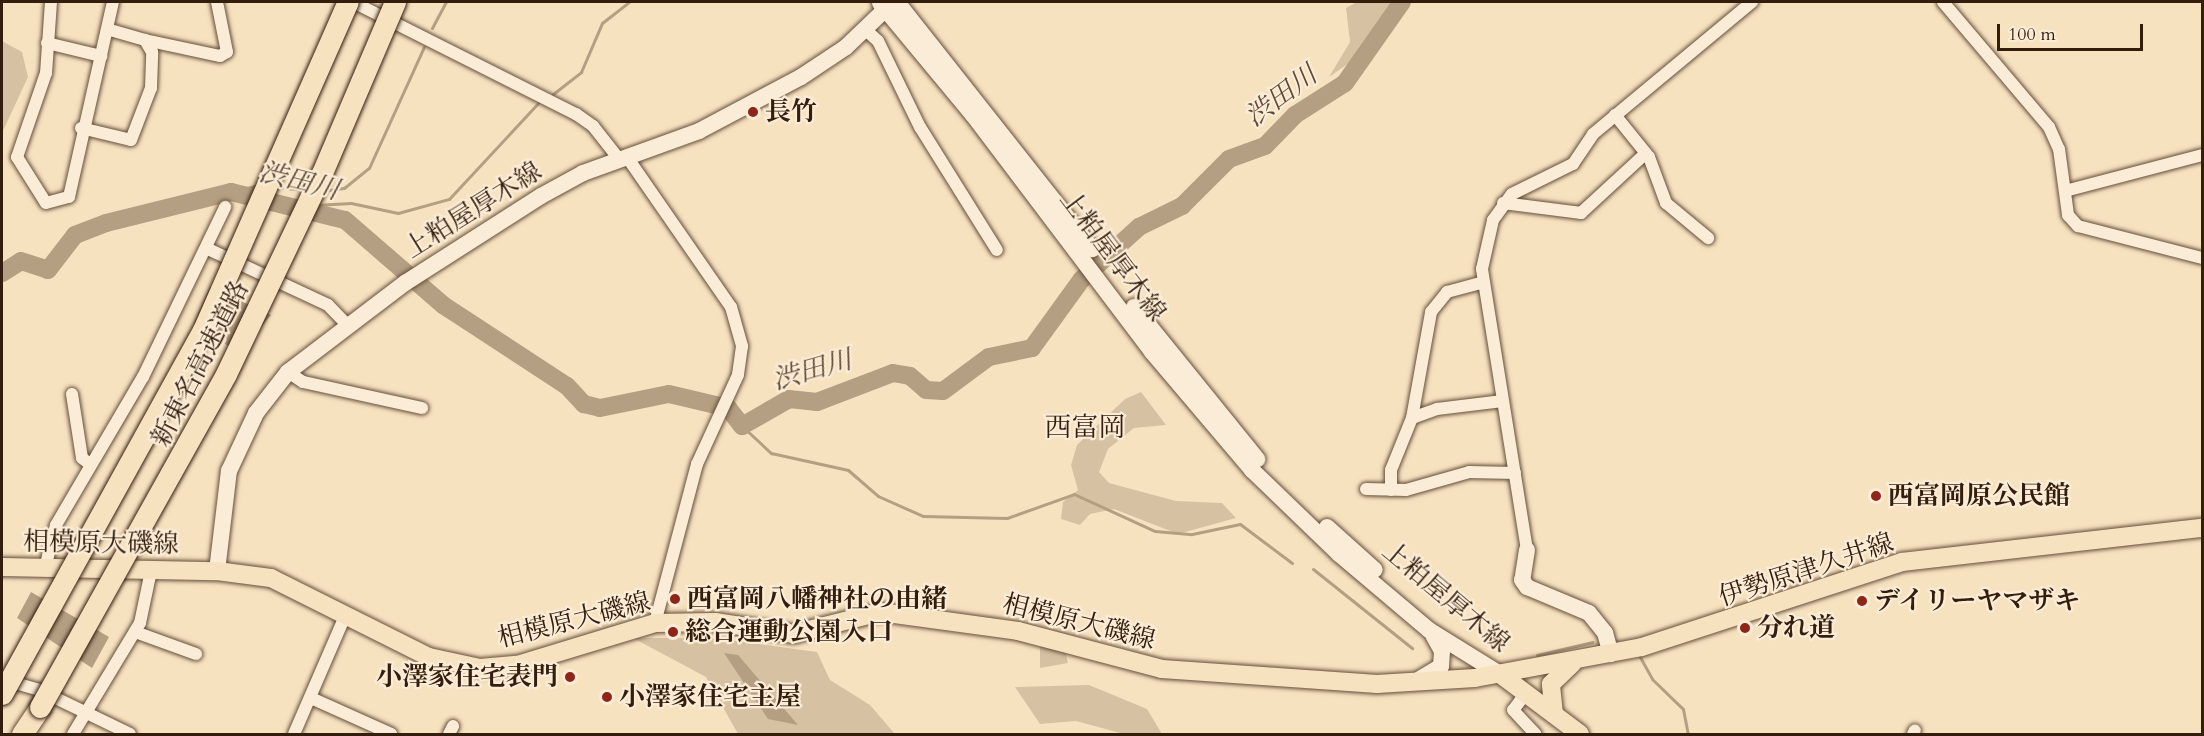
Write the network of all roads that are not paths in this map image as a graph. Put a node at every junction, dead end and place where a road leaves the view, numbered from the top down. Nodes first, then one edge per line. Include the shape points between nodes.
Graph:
1 (51, 2) edge
2 (113, 2) edge
3 (217, 2) edge
4 (348, 2) edge
5 (353, 2) edge
6 (395, 2) edge
7 (1752, 2) edge
8 (1943, 2) edge
9 (888, 4) edge
10 (109, 30) junction
11 (866, 30) junction
12 (145, 40) junction
13 (47, 43) junction
14 (101, 56) junction
15 (1615, 115) junction
16 (81, 128) junction
17 (1646, 153) junction
18 (2202, 155) edge
19 (623, 158) junction
20 (2065, 191) junction
21 (1503, 203) junction
22 (225, 207) dead end
23 (1708, 238) dead end
24 (208, 249) junction
25 (997, 250) dead end
26 (2202, 258) edge
27 (1108, 280) junction
28 (1484, 282) junction
29 (347, 325) junction
30 (288, 372) junction
31 (72, 394) dead end
32 (1503, 401) junction
33 (422, 408) dead end
34 (1412, 418) junction
35 (91, 465) junction
36 (1515, 473) junction
37 (1366, 489) dead end
38 (1391, 490) junction
39 (2202, 528) edge
40 (1527, 550) joint
41 (2, 567) edge
42 (45, 568) junction
43 (151, 571) junction
44 (217, 571) junction
45 (345, 616) junction
46 (655, 624) junction
47 (1429, 630) junction
48 (135, 632) junction
49 (1611, 654) junction
50 (191, 655) dead end
51 (1577, 661) junction
52 (20, 663) junction
53 (1500, 674) junction
54 (2, 679) edge
55 (1412, 682) junction
56 (2, 689) edge
57 (1526, 693) junction
58 (2, 694) edge
59 (311, 698) junction
60 (86, 713) junction
61 (1554, 714) junction
62 (1536, 732) edge
63 (24, 735) edge
64 (73, 735) edge
65 (130, 735) edge
66 (294, 735) edge
67 (391, 735) edge
68 (1580, 735) edge

1 - 13 street
2 - 10 street
3 - 12 street via 227,52 220,56
4 - 52 highway, 新東名高速道路, bridge via 203,330
5 - 19 street via 576,114
6 - 63 highway, 新東名高速道路, bridge via 322,173 226,374
7 - 15 street
8 - 20 street via 2049,127 2059,149
9 - 11 main road, 上粕屋厚木線
9 - 27 main road, 上粕屋厚木線
10 - 12 street
10 - 14 street
11 - 19 main road, 上粕屋厚木線 via 791,83 699,131
11 - 25 street via 878,41 920,127
12 - 16 street via 152,52 151,88 131,140
13 - 14 street
13 - 16 street via 46,73 17,157 46,203 69,197
14 - 16 street
15 - 17 street
15 - 21 street via 1593,134 1573,164
17 - 21 street via 1581,213
17 - 23 street via 1666,203
18 - 20 street
19 - 29 main road, 上粕屋厚木線 via 563,183 420,272
19 - 46 street via 731,307 742,346 730,395 697,464
20 - 26 street via 2068,215 2078,226
21 - 28 street via 1483,255
22 - 24 street
24 - 29 street via 328,305
24 - 35 street
27 - 47 main road, 上粕屋厚木線 via 1152,352 1252,470 1339,554
27 - 53 main road, 上粕屋厚木線 via 1261,463 1340,540
28 - 32 street
28 - 34 street via 1447,292 1431,312
29 - 30 main road, 上粕屋厚木線
30 - 33 street via 303,382
30 - 44 main road, 上粕屋厚木線 via 256,413 229,471
31 - 35 street via 82,458
32 - 34 street via 1437,409
32 - 36 street
34 - 38 street via 1391,470
35 - 42 street via 52,533
36 - 38 street via 1468,472
36 - 40 street
37 - 38 street
39 - 49 main road, 伊勢原津久井線 via 1902,562 1743,618
40 - 49 main road via 1522,580 1527,587 1589,612 1605,633
41 - 42 main road, 相模原大磯線
42 - 43 main road, 相模原大磯線
43 - 44 main road, 相模原大磯線
43 - 48 street via 147,606
44 - 45 main road, 相模原大磯線 via 292,585
45 - 46 main road, 相模原大磯線 via 429,657 480,668 517,665
45 - 59 street
46 - 55 main road, 相模原大磯線 via 714,622 793,634 860,616 900,613 1018,631 1162,669
47 - 53 main road, 上粕屋厚木線
47 - 55 main road via 1442,651 1441,666
48 - 50 street
48 - 60 street
49 - 51 main road, 伊勢原津久井線
51 - 53 main road, 伊勢原津久井線
51 - 61 main road via 1551,684
52 - 56 highway, bridge
52 - 58 highway, 新東名高速道路, bridge
53 - 55 main road, 相模原大磯線
53 - 57 main road
54 - 60 street
57 - 61 main road
57 - 62 street via 1513,710
59 - 66 street
59 - 67 street
60 - 64 street
60 - 65 street
61 - 68 main road

